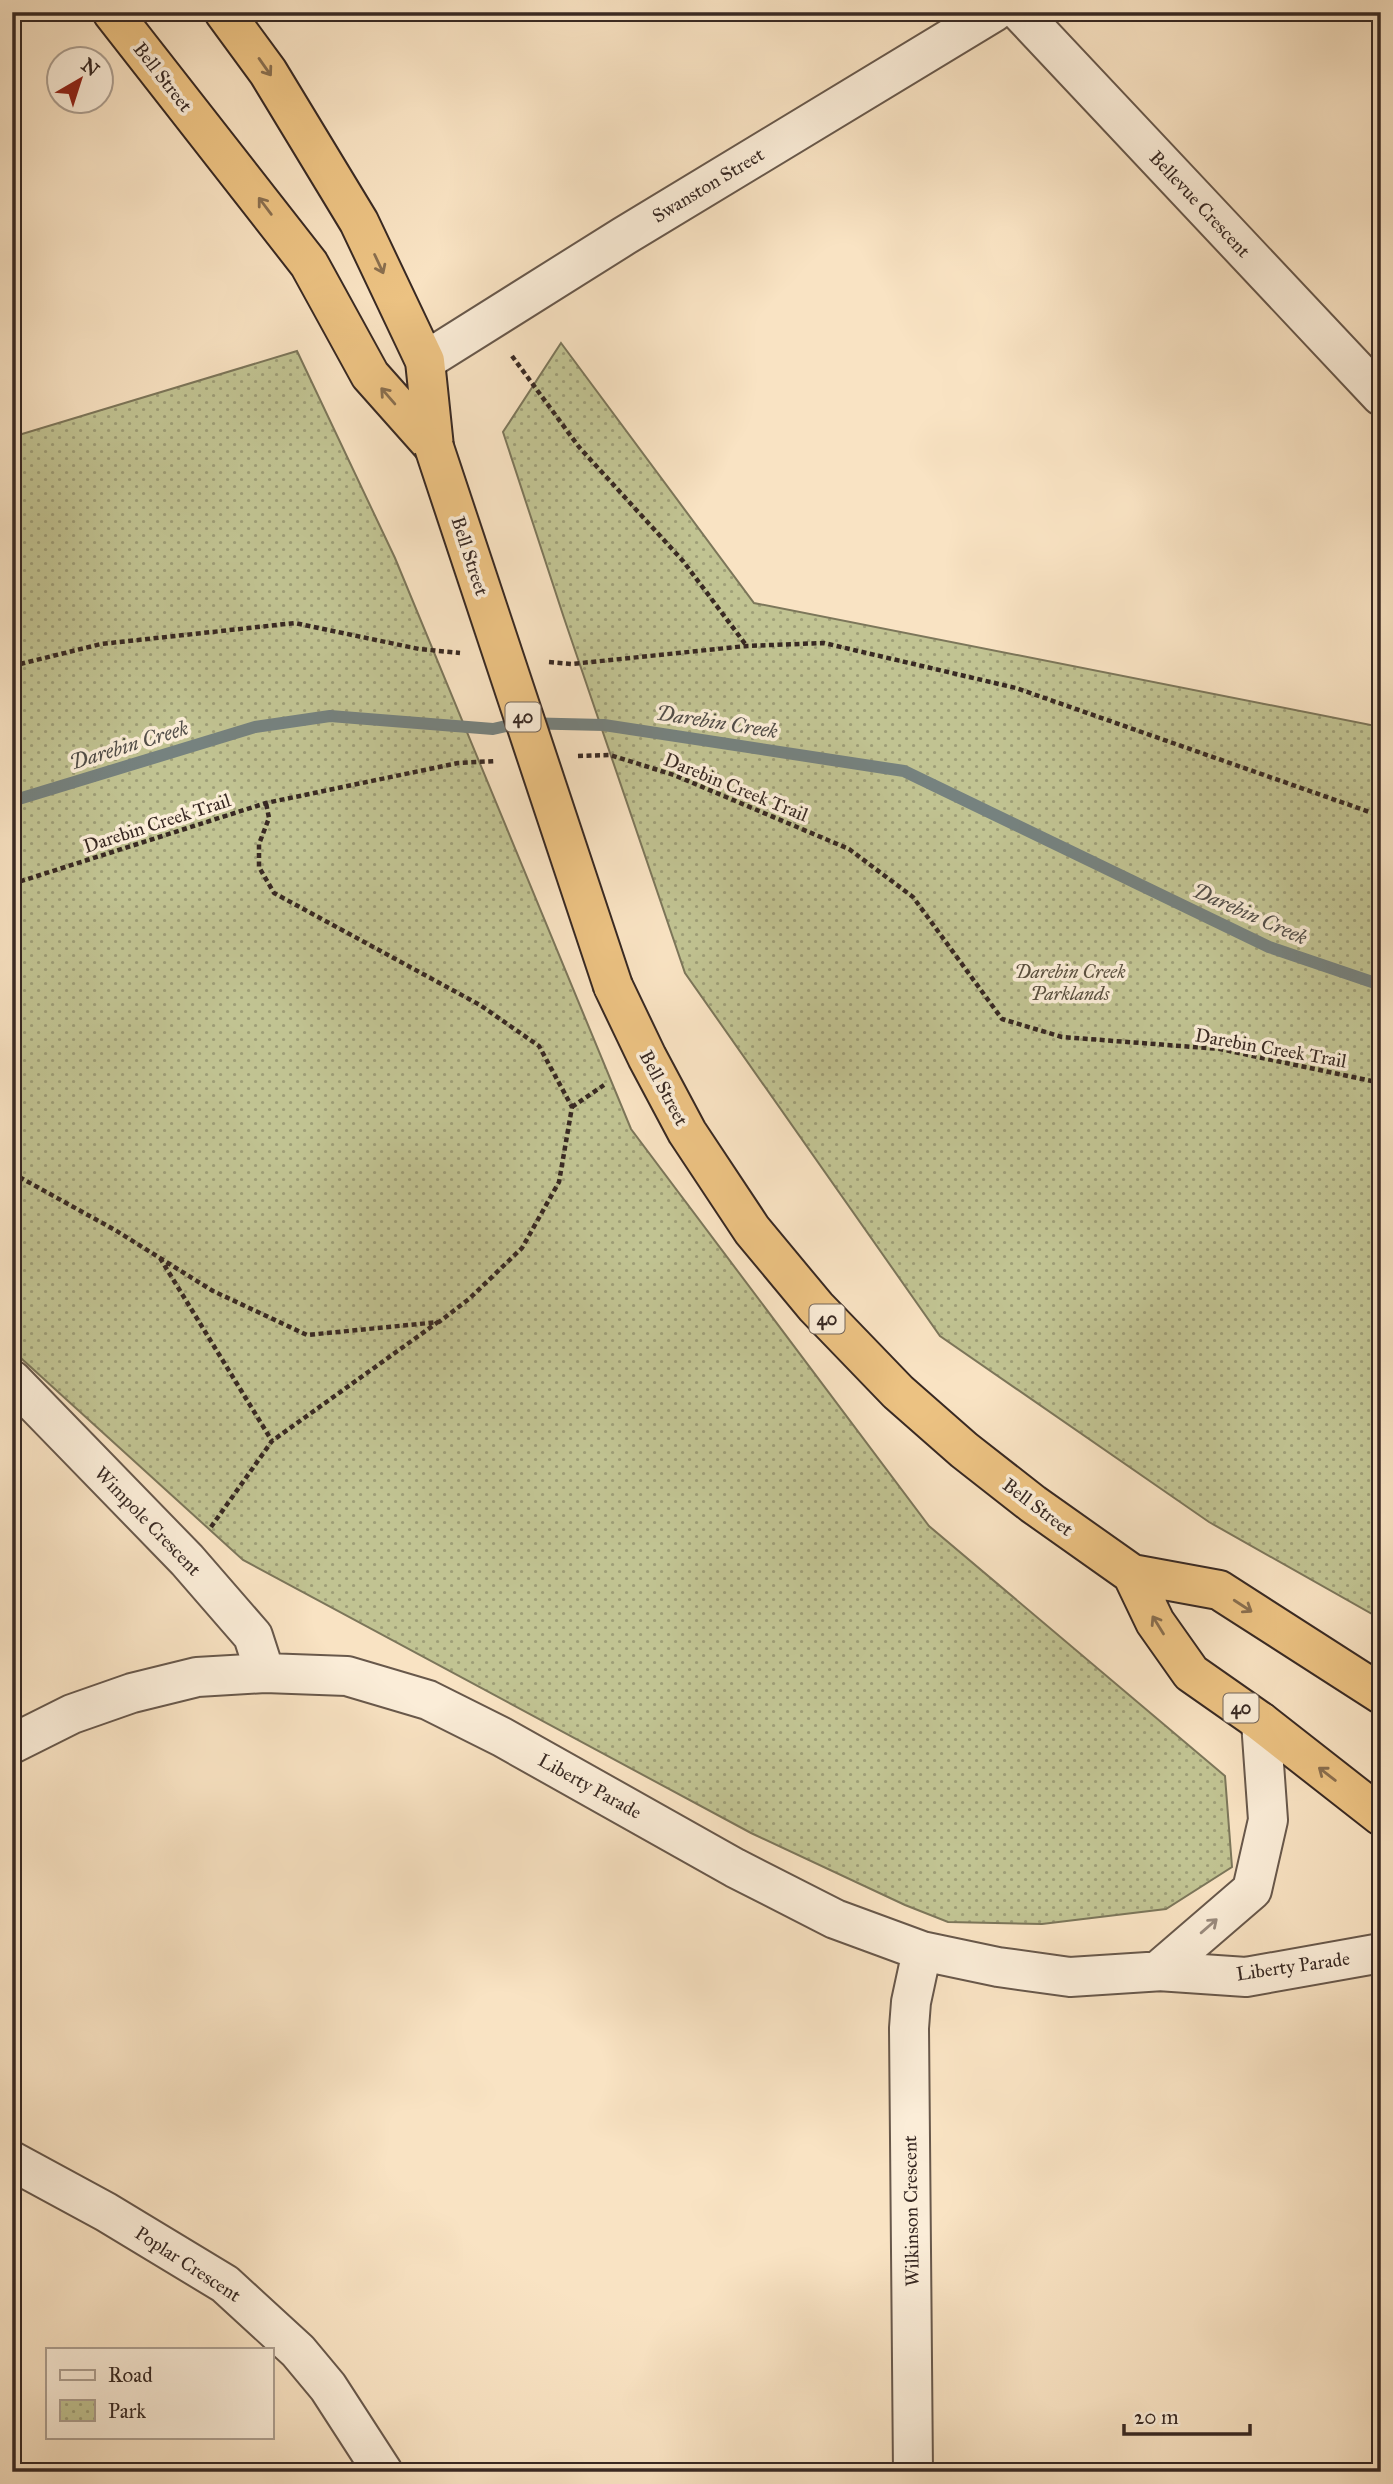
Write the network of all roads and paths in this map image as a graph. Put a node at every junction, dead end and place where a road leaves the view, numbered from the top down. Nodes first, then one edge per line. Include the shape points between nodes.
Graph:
1 (113, 12) edge
2 (225, 12) edge
3 (993, 12) edge
4 (1020, 12) edge
5 (487, 321) junction
6 (425, 361) junction
7 (1381, 396) edge
8 (433, 447) junction
9 (746, 646) junction
10 (461, 653) dead end
11 (544, 661) dead end
12 (12, 666) edge
13 (569, 757) dead end
14 (500, 761) dead end
15 (266, 803) junction
16 (1381, 816) edge
17 (12, 884) edge
18 (1381, 1083) edge
19 (604, 1085) dead end
20 (572, 1107) junction
21 (12, 1173) edge
22 (160, 1257) junction
23 (439, 1322) junction
24 (12, 1380) edge
25 (272, 1441) junction
26 (187, 1560) junction
27 (1132, 1574) junction
28 (265, 1673) junction
29 (1381, 1694) edge
30 (1261, 1722) junction
31 (12, 1744) edge
32 (1381, 1816) edge
33 (922, 1951) junction
34 (1381, 1953) edge
35 (1163, 1971) junction
36 (12, 2161) edge
37 (383, 2472) edge
38 (913, 2472) edge

8 -> 1 highway, Bell Street / 40 via 370,375 309,264
2 -> 6 highway, Bell Street / 40 via 268,72 359,222
3 - 5 street, Swanston Street
4 - 7 street, Bellevue Crescent
5 - 6 street, Swanston Street
5 - 9 path via 579,447 683,561
6 - 8 highway, Bell Street / 40
8 - 27 highway, Bell Street / 40, bridge via 613,986 687,1132 752,1230 816,1307 898,1392 1033,1504
9 - 11 path via 584,663
9 - 16 path via 824,643 1016,688
10 - 12 path via 419,649 295,623 101,644
13 - 18 path, Darebin Creek Trail via 610,755 674,775 849,849 913,897 1002,1019 1062,1037 1220,1049
14 - 15 path, Darebin Creek Trail via 458,763
15 - 17 path, Darebin Creek Trail
15 - 20 path via 270,818 259,844 258,867 274,892 480,1005 539,1046
19 - 20 path
20 - 23 path via 559,1182 522,1248
21 - 22 path
22 - 23 path via 214,1291 307,1335
22 - 25 path
23 - 25 path
24 - 26 street, Wimpole Crescent
25 - 26 path
26 - 28 street, Wimpole Crescent via 253,1636
27 -> 29 highway, Bell Street / 40 via 1219,1590
30 -> 27 highway, Bell Street / 40 via 1191,1673 1155,1622
28 - 31 street, Liberty Parade via 197,1677 132,1693 72,1714
28 - 33 street, Liberty Parade via 347,1676 428,1700 835,1919
32 -> 30 highway, Bell Street / 40
35 -> 30 street via 1158,1971 1252,1889 1268,1820
33 - 35 street, Liberty Parade via 1070,1977
33 - 38 street, Wilkinson Crescent via 909,2028
34 - 35 street, Liberty Parade via 1246,1977
36 - 37 street, Poplar Crescent via 106,2211 225,2284 298,2351 354,2424

